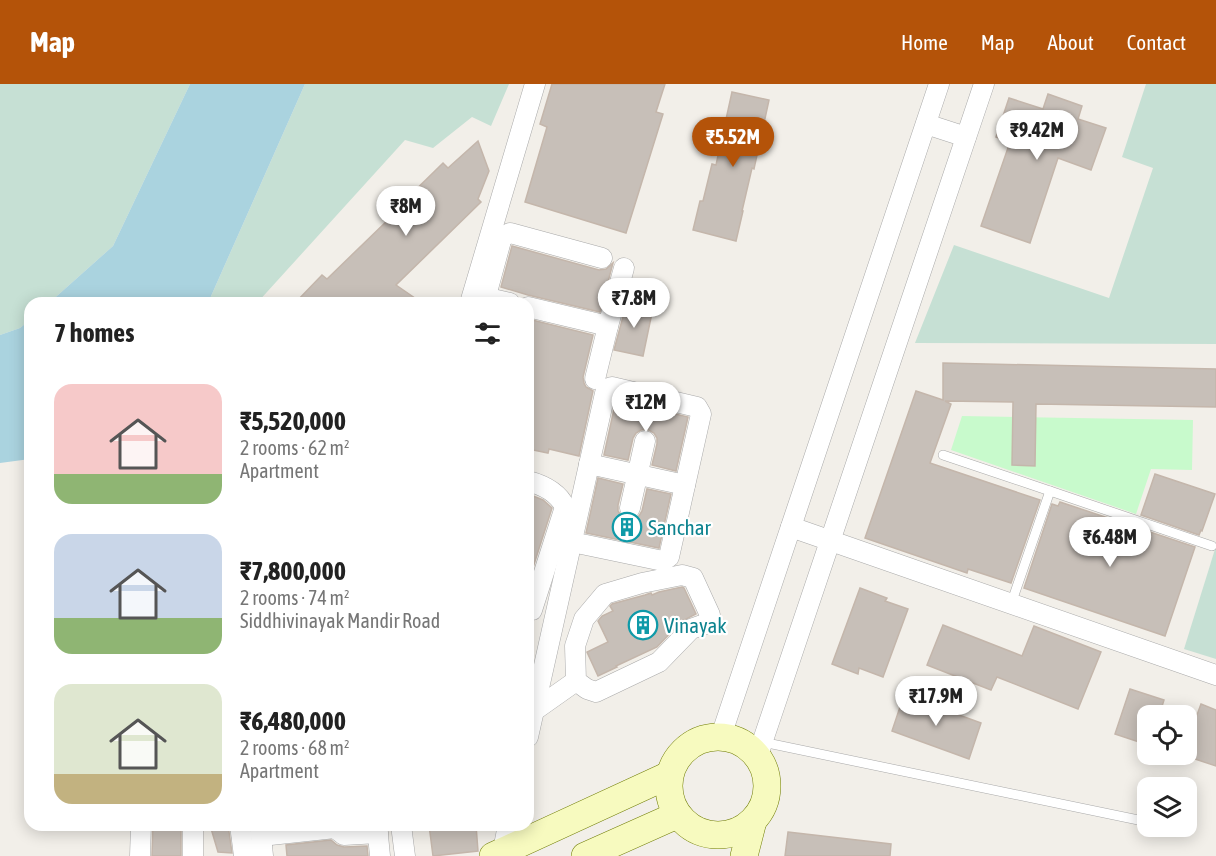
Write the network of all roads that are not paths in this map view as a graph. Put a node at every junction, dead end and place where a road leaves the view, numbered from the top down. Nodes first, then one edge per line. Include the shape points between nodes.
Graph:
1 (535, 84) edge
2 (939, 84) edge
3 (984, 84) edge
4 (926, 124) junction
5 (966, 137) junction
6 (602, 258) dead end
7 (624, 268) dead end
8 (479, 297) edge
9 (479, 297) edge
10 (534, 308) edge
11 (608, 326) junction
12 (594, 379) dead end
13 (645, 441) dead end
14 (943, 454) dead end
15 (589, 464) junction
16 (638, 474) junction
17 (534, 483) edge
18 (685, 485) junction
19 (1050, 491) junction
20 (630, 508) dead end
21 (790, 527) junction
22 (830, 540) junction
23 (572, 542) junction
24 (1212, 546) dead end
25 (534, 604) edge
26 (1011, 604) junction
27 (1216, 675) edge
28 (576, 681) junction
29 (535, 710) junction
30 (534, 714) edge
31 (721, 735) junction
32 (760, 749) junction
33 (669, 775) junction
34 (677, 815) junction
35 (1137, 820) edge
36 (753, 821) junction
37 (534, 830) edge
38 (141, 831) edge
39 (148, 831) edge
40 (193, 831) edge
41 (241, 831) edge
42 (260, 831) edge
43 (340, 831) edge
44 (366, 831) edge
45 (377, 831) edge
46 (402, 831) edge
47 (533, 831) edge
48 (501, 844) edge
49 (702, 845) edge
50 (140, 856) edge
51 (148, 856) edge
52 (193, 856) edge
53 (244, 856) edge
54 (263, 856) edge
55 (380, 856) edge
56 (405, 856) edge
57 (585, 856) edge
58 (744, 856) edge

1 - 8 street
2 - 4 street
3 - 5 street
4 - 5 street
4 - 21 street
5 - 22 street
6 - 9 street via 510,233 502,237
7 - 11 street
10 - 11 street
11 - 12 street
13 - 16 street
14 - 19 lane
15 - 16 street
15 - 18 street via 606,389 612,387 697,407 701,414
15 - 23 street
16 - 18 street
16 - 20 street
17 - 25 street via 561,499 564,507
18 - 23 street via 669,557 663,561
19 - 24 lane
19 - 26 lane
21 - 22 street
21 - 31 street
22 - 26 street
22 - 32 street
23 - 29 street
26 - 27 street
28 - 28 street via 575,646 584,619 605,594 652,581 693,578 710,615 708,623 691,629 659,662 596,692
28 - 29 street
29 - 30 street
31 - 32 main road
31 - 33 main road via 698,740 679,754
32 - 35 lane
32 - 36 main road via 767,789 763,806
33 - 34 main road via 669,796
33 - 37 main road
34 - 49 main road
34 - 57 main road
36 - 49 main road via 739,831
36 - 58 main road
38 - 50 street
39 - 51 street
40 - 52 street
41 - 53 street
42 - 54 street
43 - 44 street via 344,835
45 - 55 street
46 - 56 street
47 - 48 main road

